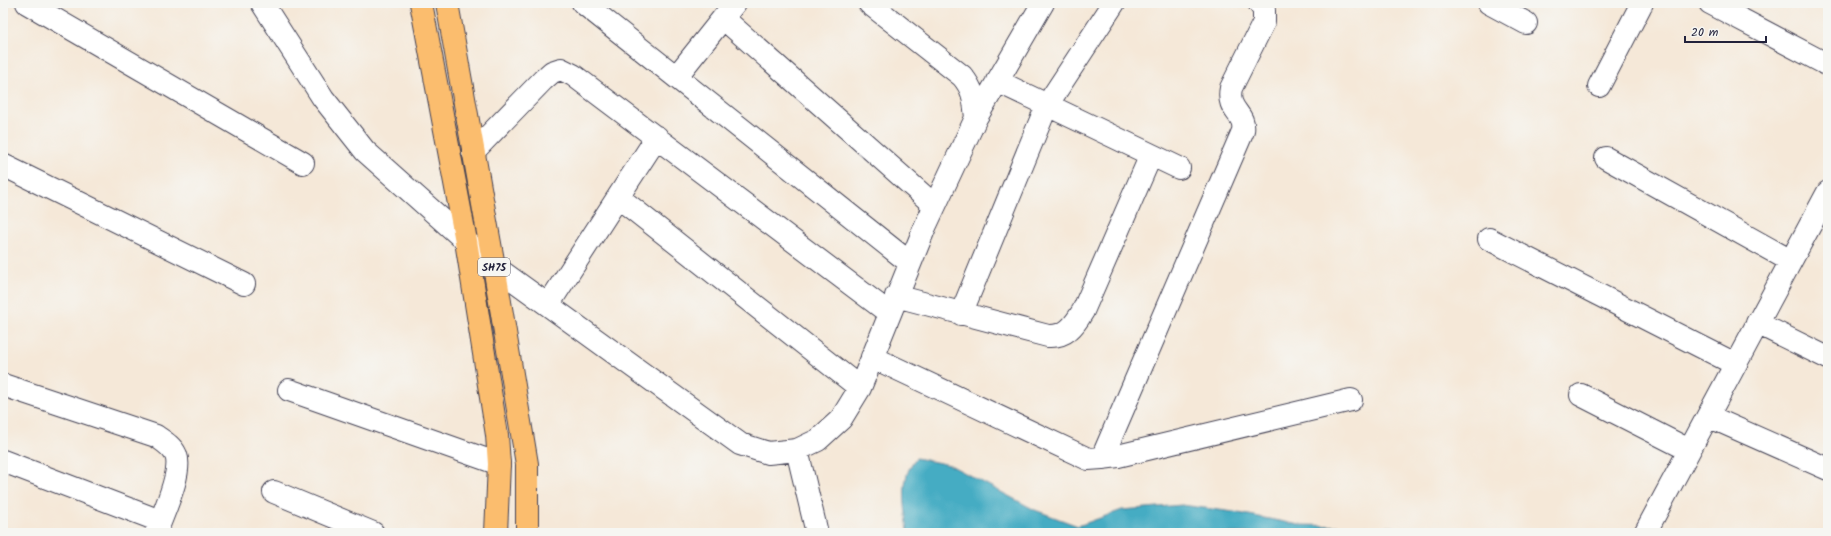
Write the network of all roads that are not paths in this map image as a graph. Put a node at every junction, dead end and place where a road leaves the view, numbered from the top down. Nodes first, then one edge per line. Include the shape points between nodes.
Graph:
1 (27, 3) edge
2 (262, 3) edge
3 (421, 3) edge
4 (447, 3) edge
5 (583, 3) edge
6 (870, 3) edge
7 (1043, 3) edge
8 (1114, 3) edge
9 (1259, 3) edge
10 (1489, 3) edge
11 (1642, 3) edge
12 (1710, 3) edge
13 (729, 11) edge
14 (1526, 23) dead end
15 (1828, 65) edge
16 (676, 76) junction
17 (998, 81) junction
18 (1599, 86) dead end
19 (1047, 105) junction
20 (976, 118) junction
21 (657, 137) junction
22 (473, 152) junction
23 (1151, 155) junction
24 (1606, 158) dead end
25 (303, 163) dead end
26 (3, 165) edge
27 (1179, 168) dead end
28 (1828, 192) edge
29 (618, 197) junction
30 (935, 206) junction
31 (1489, 239) dead end
32 (466, 241) junction
33 (1791, 261) junction
34 (910, 263) junction
35 (494, 266) junction
36 (244, 284) dead end
37 (893, 304) junction
38 (548, 305) junction
39 (961, 314) junction
40 (1758, 323) junction
41 (872, 358) junction
42 (1828, 358) edge
43 (1735, 364) junction
44 (3, 385) edge
45 (860, 388) junction
46 (289, 390) dead end
47 (1581, 394) dead end
48 (1351, 400) dead end
49 (1708, 416) junction
50 (797, 450) junction
51 (1689, 450) junction
52 (1102, 458) junction
53 (3, 461) edge
54 (499, 464) junction
55 (1828, 470) edge
56 (274, 492) dead end
57 (158, 527) edge
58 (372, 533) edge
59 (496, 533) edge
60 (527, 533) edge
61 (817, 533) edge
62 (1645, 533) edge

1 - 25 street
2 - 32 street via 323,98 365,151
3 - 32 main road, SH75
4 - 22 main road, SH75
5 - 16 street
6 - 20 street via 962,76 970,86 974,98
7 - 17 street
8 - 19 street
9 - 52 street via 1264,10 1264,22 1231,88 1230,95 1230,102 1244,126 1243,131
10 - 14 street
11 - 18 street
12 - 15 street
13 - 16 street
13 - 30 street
16 - 34 street
17 - 19 street
17 - 20 street
19 - 23 street
19 - 39 street
20 - 30 street
21 - 22 street via 573,75 561,69 552,72 543,80
21 - 29 street
21 - 37 street
22 - 35 main road, SH75
23 - 27 street
23 - 39 street via 1083,311 1068,331 1057,336 1048,336
24 - 33 street
26 - 36 street
28 - 33 street
29 - 38 street
29 - 45 street
30 - 34 street
31 - 43 street
32 - 35 street
32 - 54 main road, SH75
33 - 40 street
34 - 37 street
35 - 38 street
35 - 60 main road, SH75 via 527,464
37 - 39 street
37 - 41 street
38 - 50 street via 740,444 768,453
40 - 42 street
40 - 43 street
41 - 45 street
41 - 52 street via 1088,458
43 - 49 street
44 - 57 street via 156,436 167,444 176,456 177,470
45 - 50 street via 841,419 818,440
46 - 54 street
47 - 51 street
48 - 52 street
49 - 51 street
49 - 55 street
50 - 61 street
51 - 62 street
53 - 57 street
54 - 59 main road, SH75
56 - 58 street

